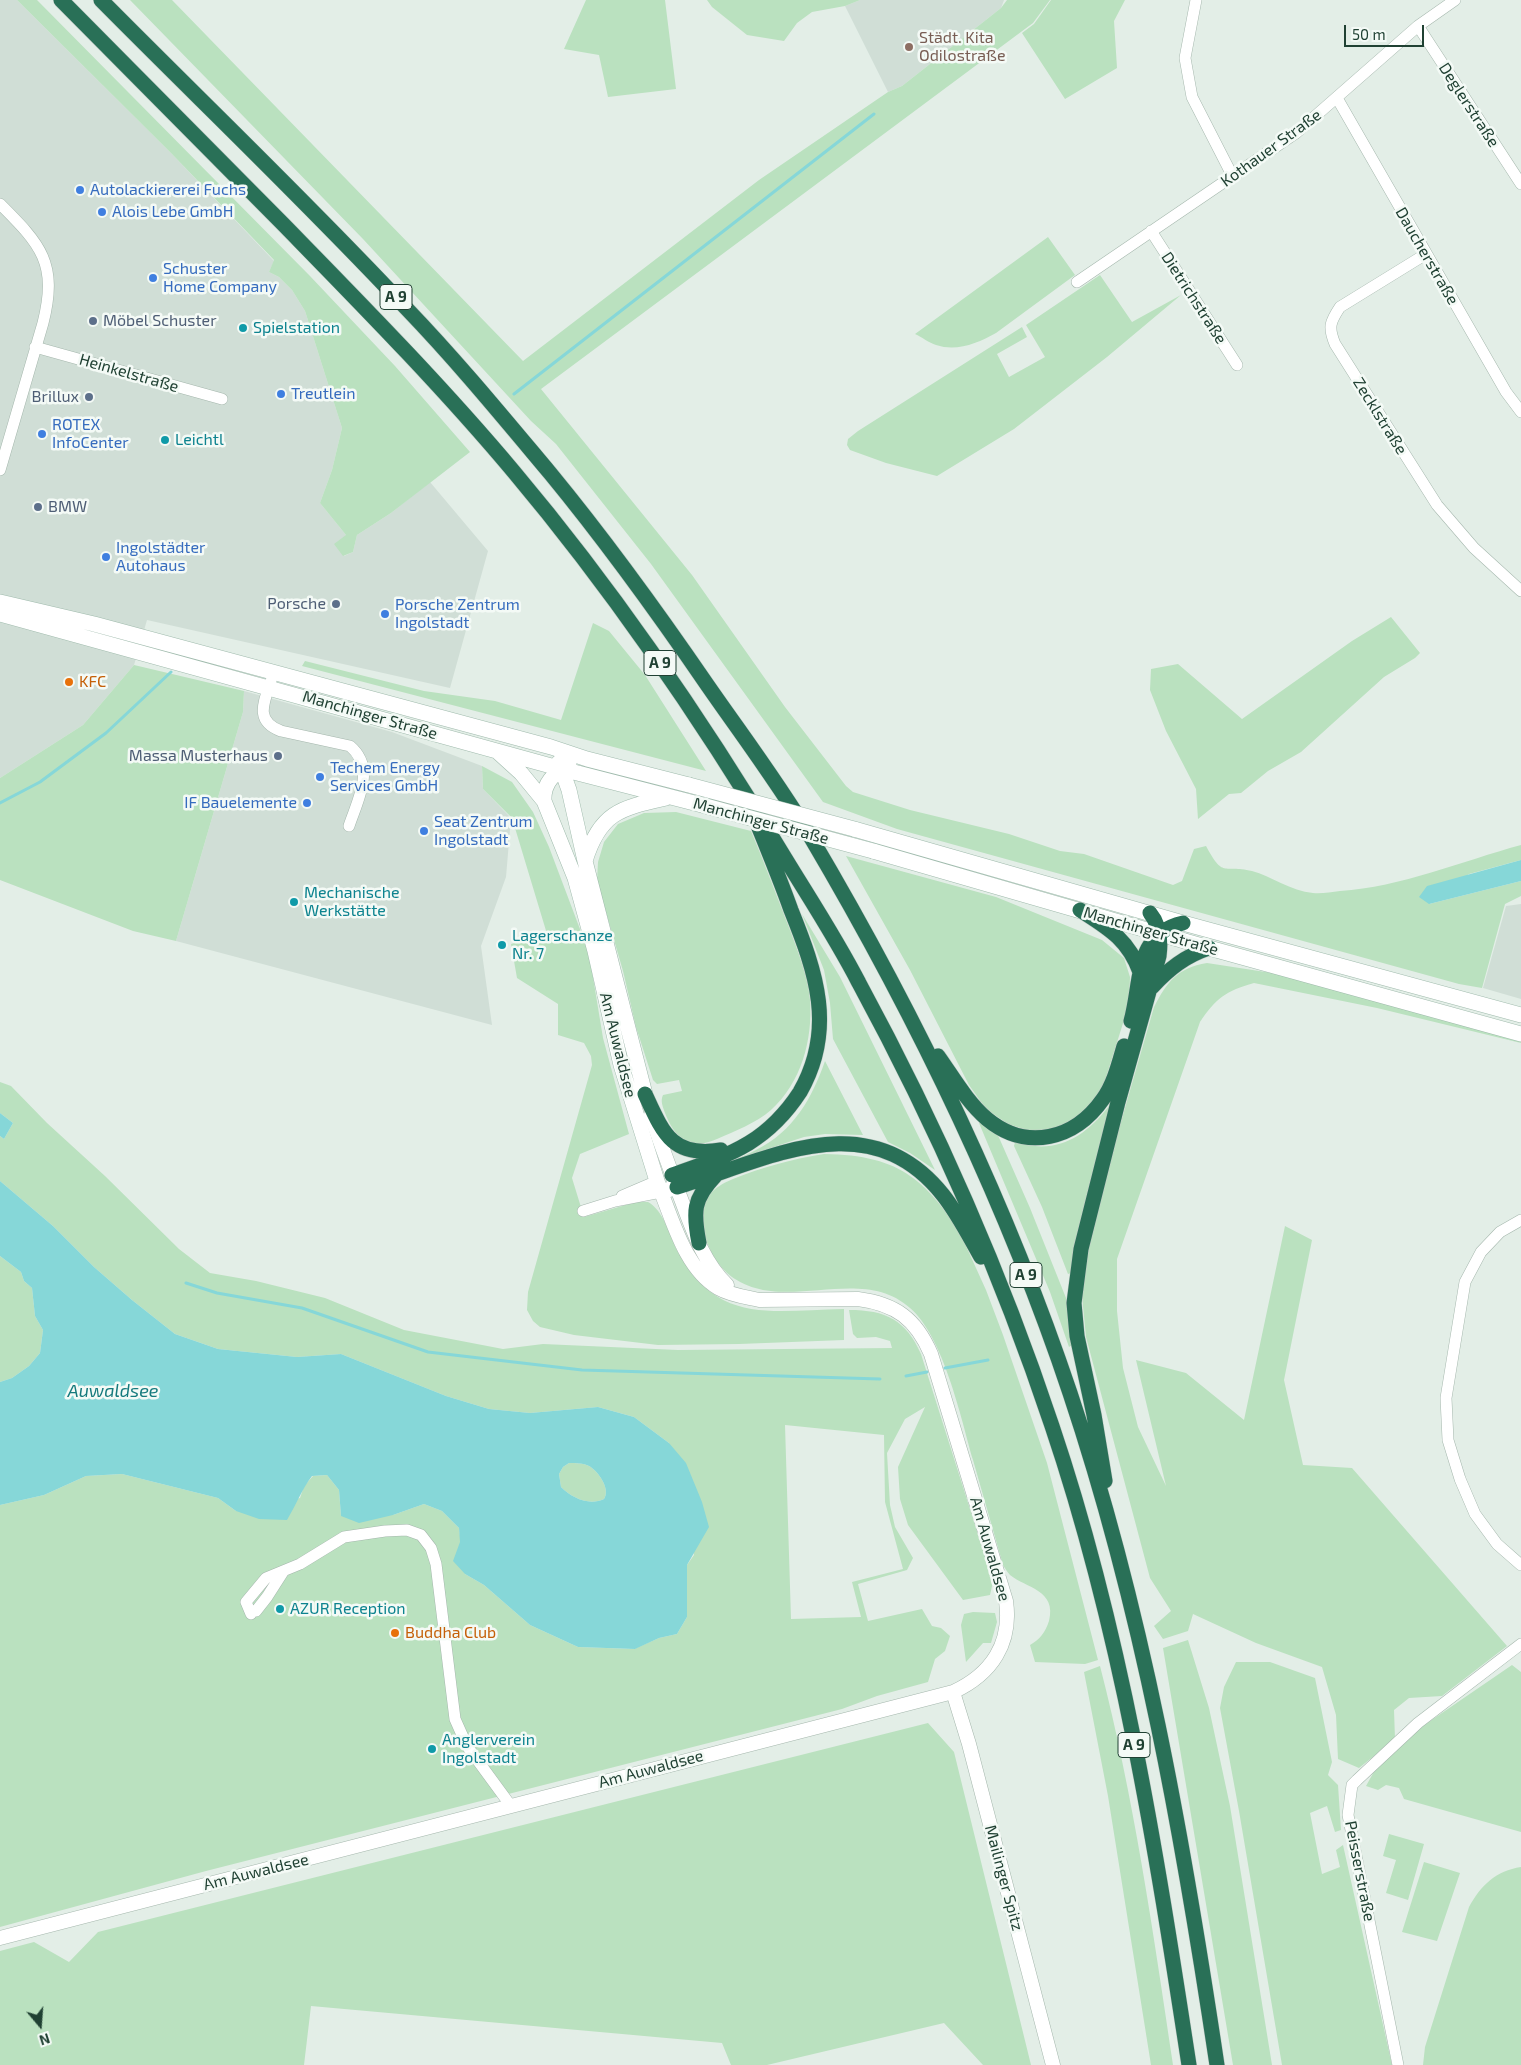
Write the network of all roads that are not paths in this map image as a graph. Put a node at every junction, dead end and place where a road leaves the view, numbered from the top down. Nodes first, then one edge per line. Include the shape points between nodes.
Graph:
1 (61, 0) edge
2 (101, 0) edge
3 (1196, 0) edge
4 (1455, 0) edge
5 (1418, 26) junction
6 (1337, 98) junction
7 (1233, 177) junction
8 (1521, 184) edge
9 (0, 204) edge
10 (1151, 231) junction
11 (1426, 254) junction
12 (1077, 282) dead end
13 (36, 347) junction
14 (1236, 364) dead end
15 (222, 400) dead end
16 (1521, 412) edge
17 (0, 470) edge
18 (1521, 591) edge
19 (0, 602) edge
20 (0, 614) edge
21 (274, 672) junction
22 (269, 687) junction
23 (551, 747) junction
24 (496, 750) junction
25 (587, 760) junction
26 (562, 769) junction
27 (740, 783) junction
28 (668, 797) junction
29 (544, 801) junction
30 (348, 826) dead end
31 (585, 861) junction
32 (1080, 910) junction
33 (1150, 913) junction
34 (1183, 923) junction
35 (1159, 933) junction
36 (1209, 948) junction
37 (1140, 972) junction
38 (1151, 988) junction
39 (906, 1009) junction
40 (1521, 1015) edge
41 (1521, 1034) edge
42 (645, 1094) junction
43 (749, 1143) junction
44 (715, 1176) junction
45 (675, 1181) junction
46 (659, 1186) junction
47 (583, 1211) dead end
48 (1521, 1220) edge
49 (699, 1243) junction
50 (744, 1297) junction
51 (1011, 1310) junction
52 (1117, 1552) junction
53 (1521, 1565) edge
54 (253, 1612) dead end
55 (1521, 1644) edge
56 (953, 1692) junction
57 (511, 1806) junction
58 (0, 1938) edge
59 (1053, 2065) edge
60 (1189, 2065) edge
61 (1217, 2065) edge
62 (1398, 2065) edge

1 - 27 highway, A 9 via 456,404 580,554 642,638
2 - 39 highway, A 9 via 404,306 553,477 662,619 798,818
3 - 7 street via 1185,58 1192,97
4 - 5 street, Kothauer Straße
5 - 6 street, Kothauer Straße
5 - 8 street, Deglerstraße
6 - 7 street, Kothauer Straße via 1296,133
6 - 11 street, Daucherstraße
7 - 10 street, Kothauer Straße
9 - 13 street via 31,235 47,267 48,301
10 - 12 street, Kothauer Straße
10 - 14 street, Dietrichstraße
11 - 16 street, Daucherstraße via 1506,392
11 - 18 street, Zecklstraße via 1340,307 1332,319 1330,331 1334,344 1437,505 1474,548
13 - 15 street, Heinkelstraße
13 - 17 street
19 - 21 main road, Manchinger Straße
20 - 22 main road, Manchinger Straße
21 - 22 street
21 - 23 main road, Manchinger Straße
22 - 24 main road, Manchinger Straße
22 - 30 street via 262,709 270,727 350,746 358,753 364,774
23 - 25 main road, Manchinger Straße
23 - 26 main road, Am Auwaldsee
24 - 26 main road, Manchinger Straße
24 - 29 main road, Am Auwaldsee via 522,773
25 - 26 main road
25 - 33 main road, Manchinger Straße, bridge via 854,829
26 - 28 main road, Manchinger Straße
26 - 29 main road via 549,780
26 - 31 main road, Am Auwaldsee
27 - 43 highway via 807,950 821,1015 817,1049 804,1084 780,1118
27 - 51 highway, A 9 via 856,977 911,1081 983,1238
28 - 31 main road via 615,814 592,840
28 - 32 main road, Manchinger Straße, bridge
29 - 46 main road, Am Auwaldsee via 575,878 619,1058
31 - 42 main road, Am Auwaldsee
32 - 35 main road, Manchinger Straße
32 - 37 highway via 1113,931 1126,944
33 - 34 main road, Manchinger Straße
33 - 35 highway
34 - 35 highway
34 - 40 main road, Manchinger Straße
35 - 36 main road, Manchinger Straße
35 - 37 highway via 1149,945
35 - 38 highway via 1159,956
36 - 38 highway via 1178,962
36 - 41 main road, Manchinger Straße
37 - 39 highway via 1136,1004 1104,1097 1086,1120 1072,1129 1041,1138 1014,1133 989,1120 975,1108
38 - 52 highway via 1081,1249 1074,1303 1077,1336
39 - 52 highway, A 9 via 987,1180 1033,1292 1071,1395
42 - 43 highway via 663,1128 680,1147 707,1152
42 - 45 street, Am Auwaldsee
43 - 45 highway
44 - 45 highway
44 - 49 highway via 702,1192 694,1213
44 - 51 highway via 788,1150 827,1143 866,1146 901,1159 931,1182 953,1208
45 - 46 main road
45 - 49 street, Am Auwaldsee
46 - 47 street
46 - 50 street, Am Auwaldsee via 681,1240 697,1267 718,1288
48 - 53 street via 1500,1232 1481,1252 1465,1282 1446,1398 1448,1440 1460,1479 1476,1514 1497,1544
49 - 50 street, Am Auwaldsee via 715,1274
50 - 56 street, Am Auwaldsee via 874,1302 909,1319 925,1340 1007,1612 997,1656 980,1676
51 - 60 highway, A 9 via 1054,1430 1106,1613 1140,1771
52 - 61 highway, A 9 via 1133,1608 1167,1764
54 - 57 street via 246,1602 266,1578 300,1564 344,1537 407,1530 421,1535 432,1548 436,1564 454,1719 467,1746
55 - 62 street, Peisserstraße via 1418,1723 1352,1786 1348,1815
56 - 57 street, Am Auwaldsee
56 - 59 street, Mailinger Spitz
57 - 58 street, Am Auwaldsee

